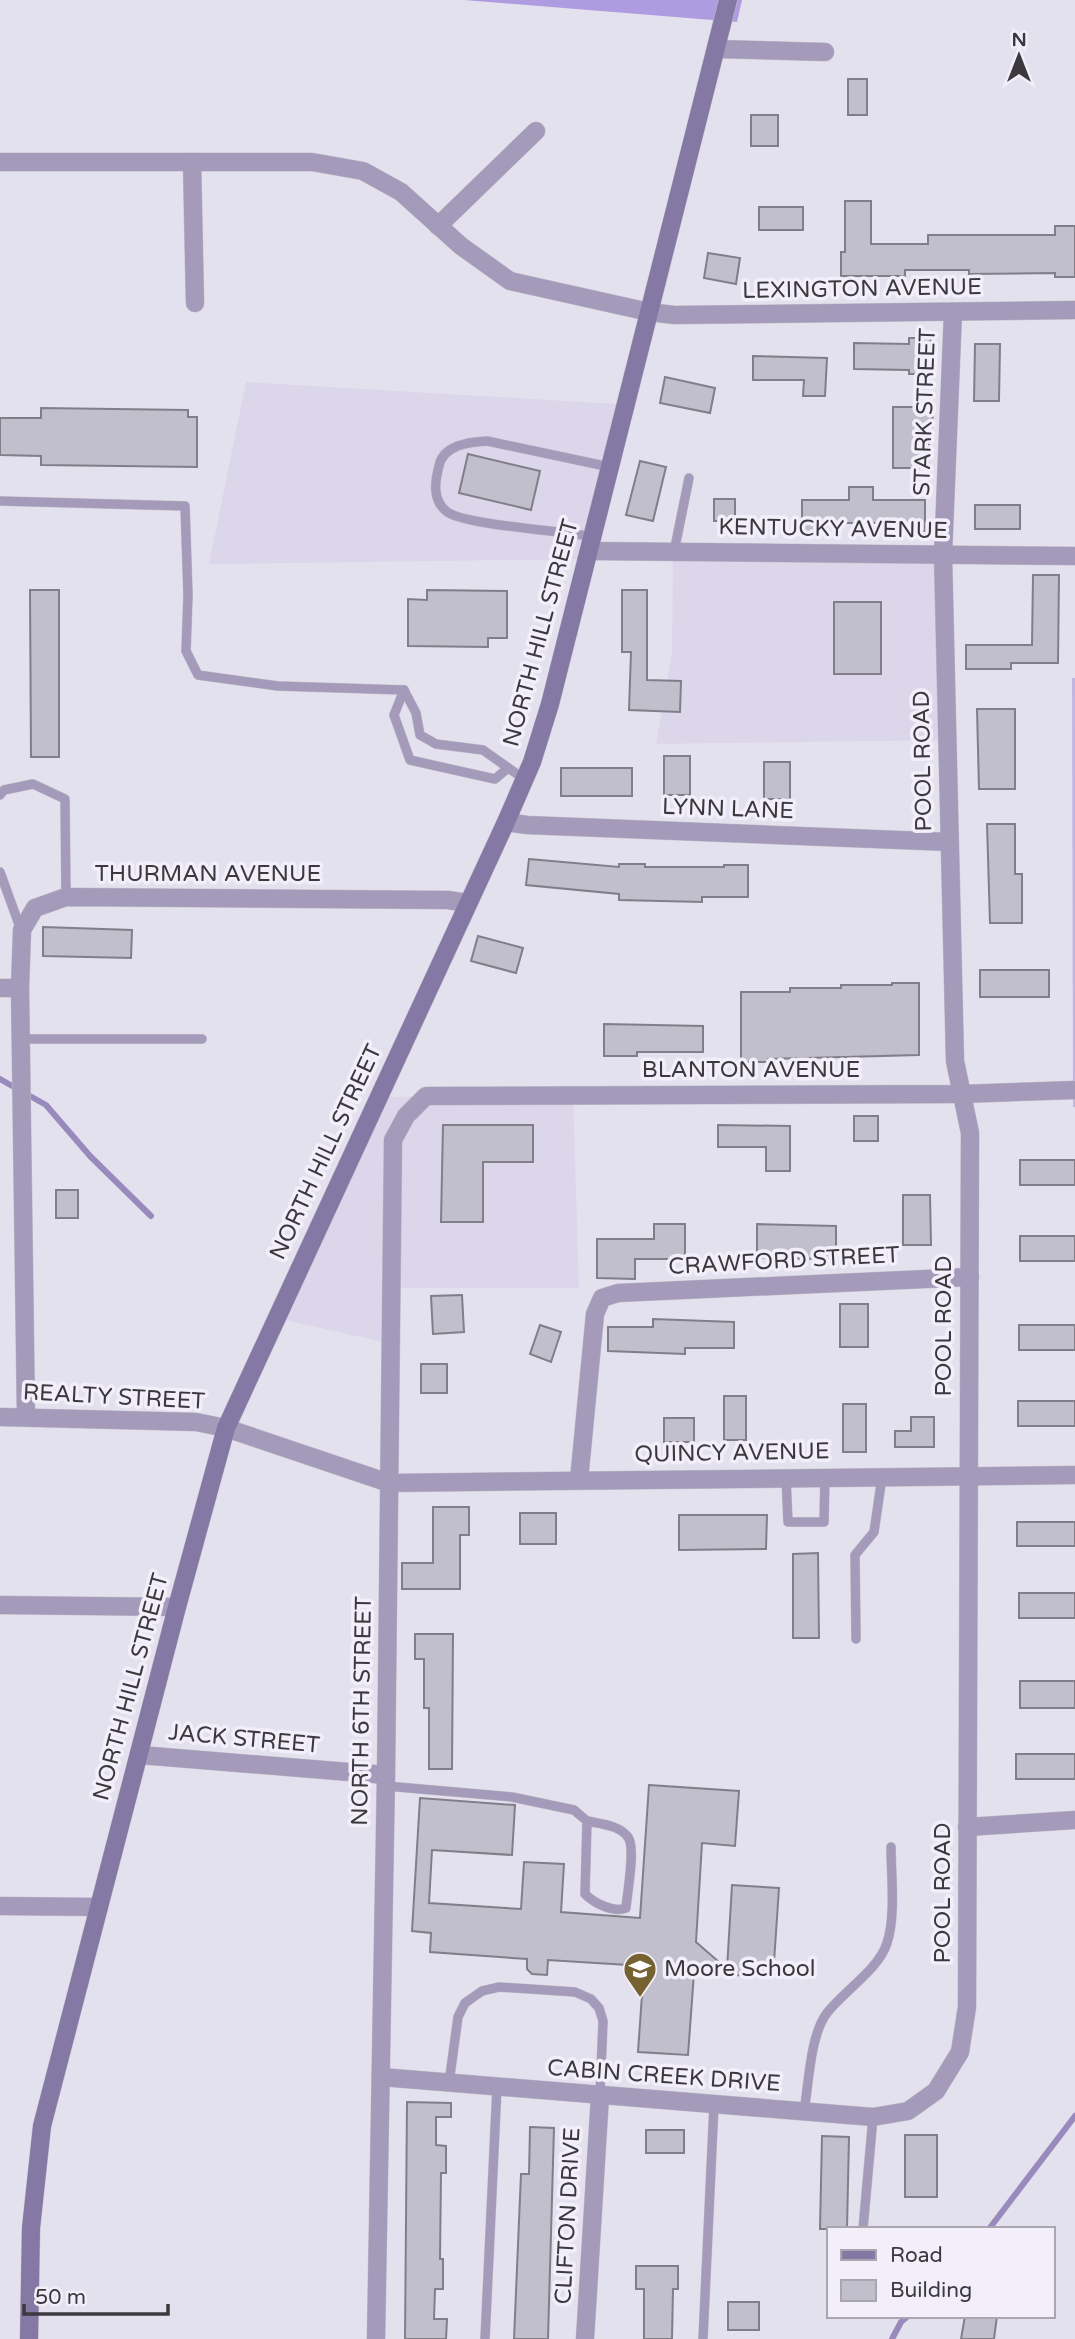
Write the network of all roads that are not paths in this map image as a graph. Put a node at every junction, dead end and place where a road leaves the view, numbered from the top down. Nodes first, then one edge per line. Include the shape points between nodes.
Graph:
1 (728, 0) edge
2 (717, 49) junction
3 (825, 52) dead end
4 (536, 131) dead end
5 (0, 162) edge
6 (192, 162) junction
7 (438, 226) junction
8 (195, 303) dead end
9 (1075, 310) edge
10 (649, 312) junction
11 (953, 313) junction
12 (610, 467) junction
13 (689, 478) dead end
14 (0, 501) edge
15 (591, 544) junction
16 (674, 552) junction
17 (943, 555) junction
18 (1075, 556) edge
19 (404, 690) junction
20 (508, 768) junction
21 (524, 779) junction
22 (0, 795) edge
23 (506, 822) junction
24 (950, 842) junction
25 (0, 872) edge
26 (66, 897) junction
27 (467, 903) junction
28 (22, 930) junction
29 (0, 988) edge
30 (20, 988) junction
31 (21, 1039) junction
32 (202, 1039) dead end
33 (1075, 1090) edge
34 (961, 1094) junction
35 (426, 1096) joint
36 (970, 1277) junction
37 (0, 1417) edge
38 (26, 1417) junction
39 (226, 1429) junction
40 (968, 1474) junction
41 (1075, 1475) edge
42 (825, 1476) junction
43 (882, 1476) junction
44 (786, 1477) junction
45 (579, 1480) junction
46 (389, 1483) junction
47 (0, 1605) edge
48 (177, 1607) junction
49 (856, 1639) dead end
50 (140, 1755) junction
51 (386, 1780) junction
52 (1075, 1820) edge
53 (587, 1821) junction
54 (967, 1827) junction
55 (891, 1847) dead end
56 (0, 1906) edge
57 (99, 1907) junction
58 (381, 2077) junction
59 (449, 2083) junction
60 (497, 2087) junction
61 (936, 2091) joint
62 (600, 2096) junction
63 (714, 2105) junction
64 (804, 2111) junction
65 (873, 2117) junction
66 (863, 2227) edge
67 (29, 2339) edge
68 (376, 2339) edge
69 (485, 2339) edge
70 (585, 2339) edge
71 (703, 2339) edge

1 - 2 street, NORTH HILL STREET
2 - 3 street
2 - 10 street, NORTH HILL STREET
4 - 7 street
5 - 6 street, LEXINGTON AVENUE
6 - 7 street, LEXINGTON AVENUE via 312,162 363,171 401,192
6 - 8 street
7 - 10 street, LEXINGTON AVENUE via 510,281
9 - 11 street, LEXINGTON AVENUE
10 - 11 street, LEXINGTON AVENUE
10 - 12 street, NORTH HILL STREET
11 - 17 street, STARK STREET
12 - 15 street, NORTH HILL STREET
12 - 15 lane via 487,441 451,450 439,462 435,487 440,504 452,515 564,531
13 - 16 lane
14 - 19 lane via 185,506 186,651 198,675 278,686
15 - 16 street, KENTUCKY AVENUE
15 - 21 street, NORTH HILL STREET via 550,704
16 - 17 street, KENTUCKY AVENUE
17 - 18 street, KENTUCKY AVENUE
17 - 24 street, POOL ROAD
19 - 20 lane via 416,713 420,735 436,744 484,750
19 - 20 lane via 394,715 410,760 495,779
20 - 21 lane
21 - 23 street, NORTH HILL STREET
22 - 26 lane via 33,784 65,799
23 - 24 street, LYNN LANE
23 - 27 street, NORTH HILL STREET
24 - 34 street, POOL ROAD via 955,1061
25 - 28 lane
26 - 27 street, THURMAN AVENUE
26 - 28 street, THURMAN AVENUE via 35,908
27 - 39 street, NORTH HILL STREET
28 - 30 street
29 - 30 street
30 - 31 street
31 - 32 lane
31 - 38 street
33 - 34 street, BLANTON AVENUE
34 - 35 street, BLANTON AVENUE
34 - 36 street, POOL ROAD via 970,1133
35 - 46 street, NORTH 6TH STREET via 406,1116 393,1140
36 - 40 street, POOL ROAD
36 - 45 street, CRAWFORD STREET via 618,1293 602,1298 595,1314
37 - 38 street, REALTY STREET
38 - 39 street, REALTY STREET via 196,1422
39 - 46 street, REALTY STREET
39 - 48 street, NORTH HILL STREET
40 - 41 street, QUINCY AVENUE
40 - 43 street, QUINCY AVENUE
40 - 54 street, POOL ROAD
42 - 43 street, QUINCY AVENUE
42 - 44 street, QUINCY AVENUE
42 - 44 lane via 824,1522 788,1522
43 - 49 lane via 874,1532 855,1555
44 - 45 street, QUINCY AVENUE
45 - 46 street, QUINCY AVENUE
46 - 51 street, NORTH 6TH STREET
47 - 48 street
48 - 50 street, NORTH HILL STREET
50 - 51 street, JACK STREET
50 - 57 street, NORTH HILL STREET
51 - 53 lane via 512,1797 574,1810
51 - 58 street, NORTH 6TH STREET
52 - 54 street
53 - 53 lane via 585,1894 620,1911 626,1908 632,1847 628,1837 613,1827
54 - 61 street, POOL ROAD via 967,2007 960,2052
55 - 64 lane via 887,1945 817,2030
56 - 57 street
57 - 67 street, NORTH HILL STREET via 42,2126 32,2228
58 - 59 street, CABIN CREEK DRIVE
58 - 68 street, NORTH 6TH STREET
59 - 60 street, CABIN CREEK DRIVE
59 - 62 lane via 464,2003 499,1987 575,1992 591,1999 603,2021
60 - 62 street, CABIN CREEK DRIVE
60 - 69 lane
61 - 65 street, CABIN CREEK DRIVE via 908,2111
62 - 63 street, CABIN CREEK DRIVE
62 - 70 street, CLIFTON DRIVE
63 - 64 street, CABIN CREEK DRIVE
63 - 71 lane
64 - 65 street, CABIN CREEK DRIVE
65 - 66 lane

